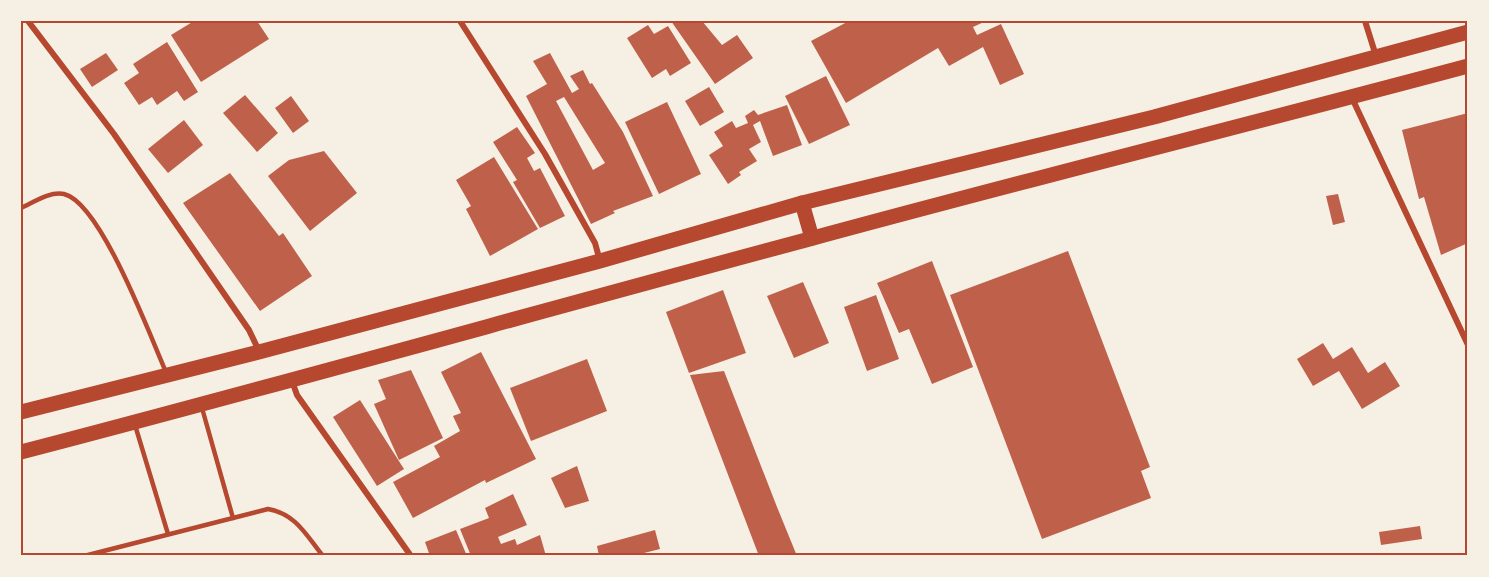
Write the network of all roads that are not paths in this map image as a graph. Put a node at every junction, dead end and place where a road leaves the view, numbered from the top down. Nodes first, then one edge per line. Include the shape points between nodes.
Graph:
1 (28, 21) edge
2 (460, 21) edge
3 (1365, 21) edge
4 (1468, 32) edge
5 (1376, 56) junction
6 (1468, 66) edge
7 (1352, 97) junction
8 (802, 203) junction
9 (21, 208) edge
10 (812, 238) junction
11 (600, 261) junction
12 (1468, 345) edge
13 (259, 352) junction
14 (167, 375) junction
15 (291, 379) junction
16 (202, 406) junction
17 (21, 412) edge
18 (134, 423) junction
19 (21, 452) edge
20 (233, 518) junction
21 (168, 534) junction
22 (84, 556) edge
23 (323, 556) edge
24 (411, 556) edge

1 - 13 street via 114,134 249,330
2 - 11 street via 545,154 596,243
3 - 5 street
4 - 5 main road
5 - 8 main road via 1154,117
6 - 7 main road
7 - 10 main road
7 - 12 street
8 - 10 main road
8 - 11 main road
9 - 14 lane via 58,194 79,202 100,228
10 - 15 main road
11 - 13 main road
13 - 14 main road
14 - 17 main road
15 - 16 main road
15 - 24 street via 297,395
16 - 18 main road
16 - 20 lane
18 - 19 main road
18 - 21 lane
20 - 21 lane
20 - 23 lane via 268,508 280,511 292,518
21 - 22 lane

